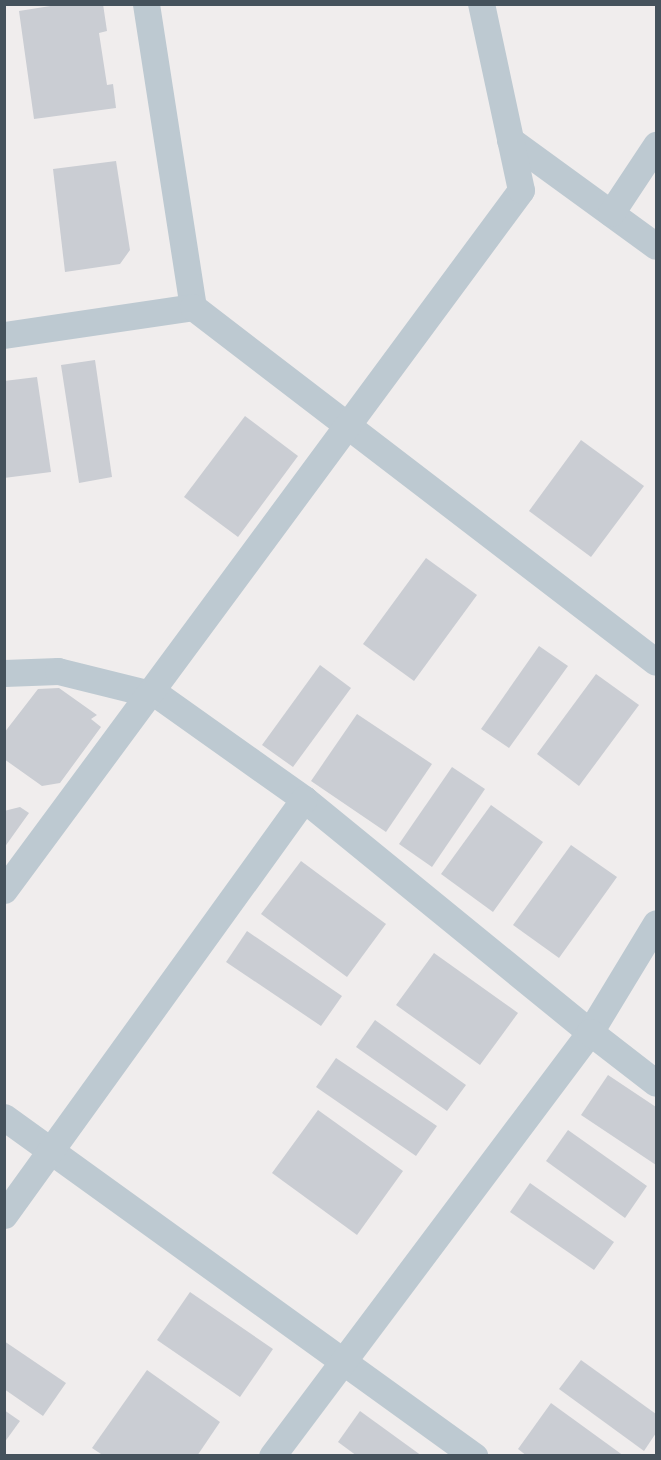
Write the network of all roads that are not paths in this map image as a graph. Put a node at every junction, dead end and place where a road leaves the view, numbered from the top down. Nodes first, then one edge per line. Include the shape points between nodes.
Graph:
1 (146, 4) edge
2 (481, 4) edge
3 (510, 140) junction
4 (657, 145) edge
5 (611, 213) junction
6 (657, 246) edge
7 (193, 307) junction
8 (4, 335) edge
9 (347, 426) junction
10 (657, 662) edge
11 (4, 674) edge
12 (150, 693) junction
13 (304, 799) junction
14 (4, 890) edge
15 (657, 923) edge
16 (590, 1032) junction
17 (657, 1083) edge
18 (4, 1117) edge
19 (52, 1149) junction
20 (4, 1215) edge
21 (340, 1361) junction
22 (272, 1455) edge
23 (474, 1455) edge

1 - 7 street
2 - 3 street
3 - 5 street
3 - 9 street via 521,190
4 - 5 street
5 - 6 street
7 - 8 street
7 - 9 street
9 - 10 street
9 - 12 street
11 - 12 street via 58,671
12 - 13 street
12 - 14 street
13 - 16 street
13 - 19 street
15 - 16 street
16 - 17 street
16 - 21 street
18 - 19 street
19 - 20 street
19 - 21 street
21 - 22 street
21 - 23 street

